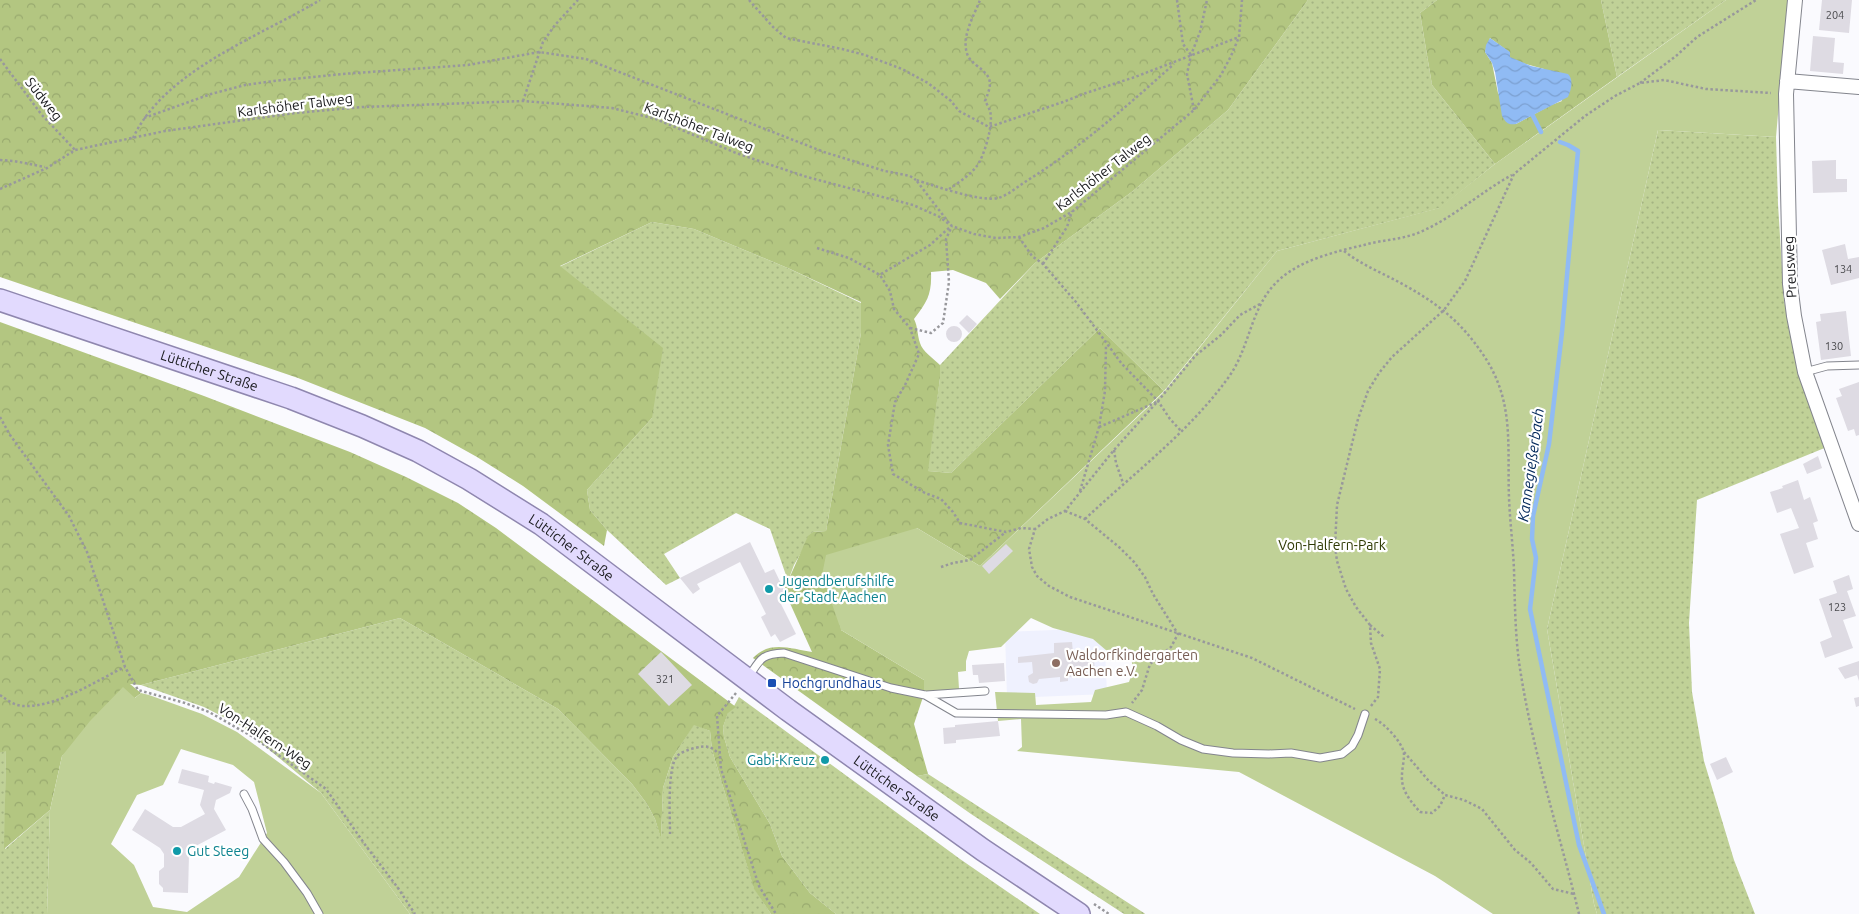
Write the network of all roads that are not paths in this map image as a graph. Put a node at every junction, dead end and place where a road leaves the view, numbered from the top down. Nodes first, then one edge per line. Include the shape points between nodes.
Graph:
1 (1795, 0) edge
2 (1859, 87) edge
3 (1786, 88) junction
4 (0, 300) edge
5 (1859, 364) edge
6 (1805, 372) junction
7 (1859, 524) edge
8 (747, 679) junction
9 (985, 691) dead end
10 (925, 695) junction
11 (1365, 714) road end
12 (244, 794) dead end
13 (319, 914) edge
14 (1079, 914) edge

1 - 3 street, Preusweg
2 - 3 street
3 - 6 street, Preusweg via 1790,284
4 - 8 main road, Lütticher Straße via 291,398 418,451 541,524
5 - 6 lane via 1826,366
6 - 7 street, Preusweg
8 - 10 lane via 762,658 784,653 891,688
8 - 14 main road, Lütticher Straße via 983,850
9 - 10 lane
10 - 11 lane via 956,713 1048,716 1126,712 1203,748 1233,753 1291,752 1320,758 1342,754 1352,746
12 - 13 lane via 263,839 284,862

